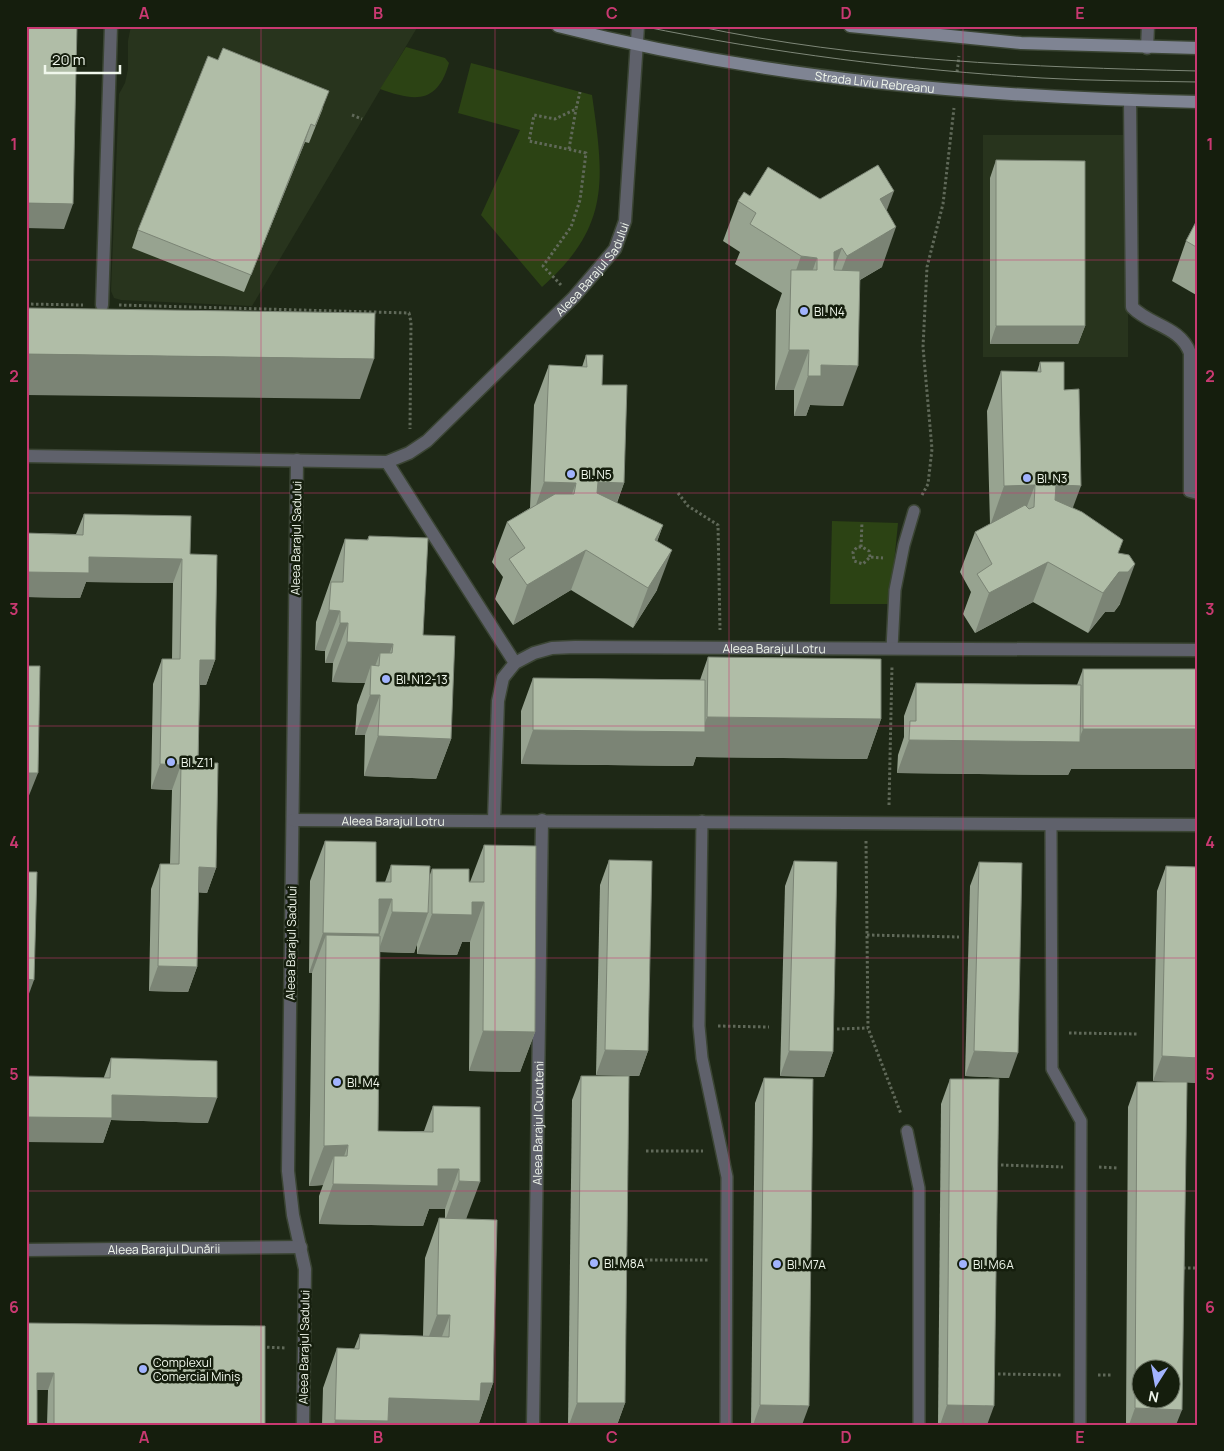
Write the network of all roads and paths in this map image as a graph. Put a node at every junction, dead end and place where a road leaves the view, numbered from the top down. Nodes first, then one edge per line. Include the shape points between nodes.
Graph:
1 (112, 26) edge
2 (558, 26) edge
3 (638, 26) edge
4 (1148, 26) edge
5 (854, 27) edge
6 (962, 38) junction
7 (635, 45) junction
8 (1148, 48) junction
9 (1198, 48) edge
10 (956, 91) junction
11 (580, 92) dead end
12 (1130, 100) junction
13 (1198, 102) edge
14 (576, 109) junction
15 (352, 115) dead end
16 (362, 119) dead end
17 (569, 149) junction
18 (574, 297) junction
19 (26, 304) edge
20 (102, 305) junction
21 (409, 452) junction
22 (26, 456) edge
23 (297, 460) junction
24 (388, 462) junction
25 (678, 493) dead end
26 (1198, 493) edge
27 (914, 511) joint
28 (862, 522) dead end
29 (861, 547) junction
30 (870, 557) junction
31 (901, 558) junction
32 (720, 648) junction
33 (892, 648) junction
34 (1198, 650) edge
35 (515, 663) junction
36 (293, 820) junction
37 (494, 820) junction
38 (542, 820) junction
39 (702, 822) junction
40 (865, 822) junction
41 (888, 822) junction
42 (1051, 825) junction
43 (1198, 825) edge
44 (867, 935) junction
45 (959, 936) dead end
46 (700, 1026) junction
47 (769, 1026) dead end
48 (868, 1028) junction
49 (838, 1029) dead end
50 (1051, 1033) junction
51 (1139, 1034) dead end
52 (907, 1131) joint
53 (646, 1151) dead end
54 (721, 1151) junction
55 (1001, 1165) dead end
56 (1081, 1167) junction
57 (1118, 1168) dead end
58 (302, 1247) junction
59 (26, 1250) edge
60 (630, 1260) dead end
61 (727, 1260) junction
62 (1183, 1268) edge
63 (1198, 1268) edge
64 (259, 1347) edge
65 (304, 1348) junction
66 (998, 1374) dead end
67 (1080, 1375) junction
68 (1112, 1376) dead end
69 (303, 1425) edge
70 (533, 1425) edge
71 (726, 1425) edge
72 (919, 1425) edge
73 (1080, 1425) edge

1 - 20 street
2 - 7 street, Strada Liviu Rebreanu
3 - 7 street, Aleea Barajul Sadului
4 - 8 street
5 - 6 street
6 - 8 street
6 - 10 path
7 - 10 street, Strada Liviu Rebreanu via 842,80
7 - 18 street, Aleea Barajul Sadului via 625,221 615,249
8 - 9 street
10 - 12 street, Strada Liviu Rebreanu
10 - 27 path via 943,204 927,267 923,347 932,449 928,484
11 - 14 path
12 - 13 street, Strada Liviu Rebreanu
12 - 26 street via 1132,307 1141,316 1186,341 1190,352 1190,491
14 - 17 path
14 - 17 path via 555,119 534,115 529,141
15 - 16 path
17 - 18 path via 586,154 580,200 571,227 543,266
18 - 21 street, Aleea Barajul Sadului via 427,441
19 - 20 path
20 - 21 path via 409,313 412,322
21 - 24 street, Aleea Barajul Sadului
22 - 23 street, Aleea Barajul Sadului
23 - 24 street, Aleea Barajul Sadului
23 - 36 street, Aleea Barajul Sadului
24 - 35 street
25 - 32 path via 688,506 718,525
27 - 31 lane
28 - 29 path
29 - 30 path via 867,549
29 - 30 path via 853,552 854,561 863,564
30 - 31 path
31 - 33 lane via 895,590
32 - 33 street, Aleea Barajul Lotru
32 - 35 street, Aleea Barajul Lotru via 575,646 534,653
33 - 34 street, Aleea Barajul Lotru
33 - 41 path
35 - 37 street via 503,678 498,701
36 - 37 street, Aleea Barajul Lotru
36 - 58 street, Aleea Barajul Sadului via 288,1171 293,1214
37 - 38 street, Aleea Barajul Lotru
38 - 39 street, Aleea Barajul Lotru
38 - 70 street, Aleea Barajul Cucuteni
39 - 40 street, Aleea Barajul Lotru
39 - 46 lane
40 - 41 street, Aleea Barajul Lotru
40 - 44 path
41 - 42 street, Aleea Barajul Lotru
42 - 43 street, Aleea Barajul Lotru
42 - 50 lane
44 - 45 path
44 - 48 path
46 - 47 path
46 - 54 lane via 702,1058
48 - 49 path
48 - 52 path
50 - 51 path
50 - 56 lane via 1052,1069 1081,1121
52 - 72 lane via 919,1188
53 - 54 path
54 - 61 lane via 727,1177
55 - 56 path
56 - 57 path
56 - 67 lane
58 - 59 street, Aleea Barajul Dunării
58 - 65 street, Aleea Barajul Sadului via 305,1270
60 - 61 path
61 - 71 lane
62 - 63 path
64 - 65 path
65 - 69 street, Aleea Barajul Sadului
66 - 67 path
67 - 68 path
67 - 73 lane

